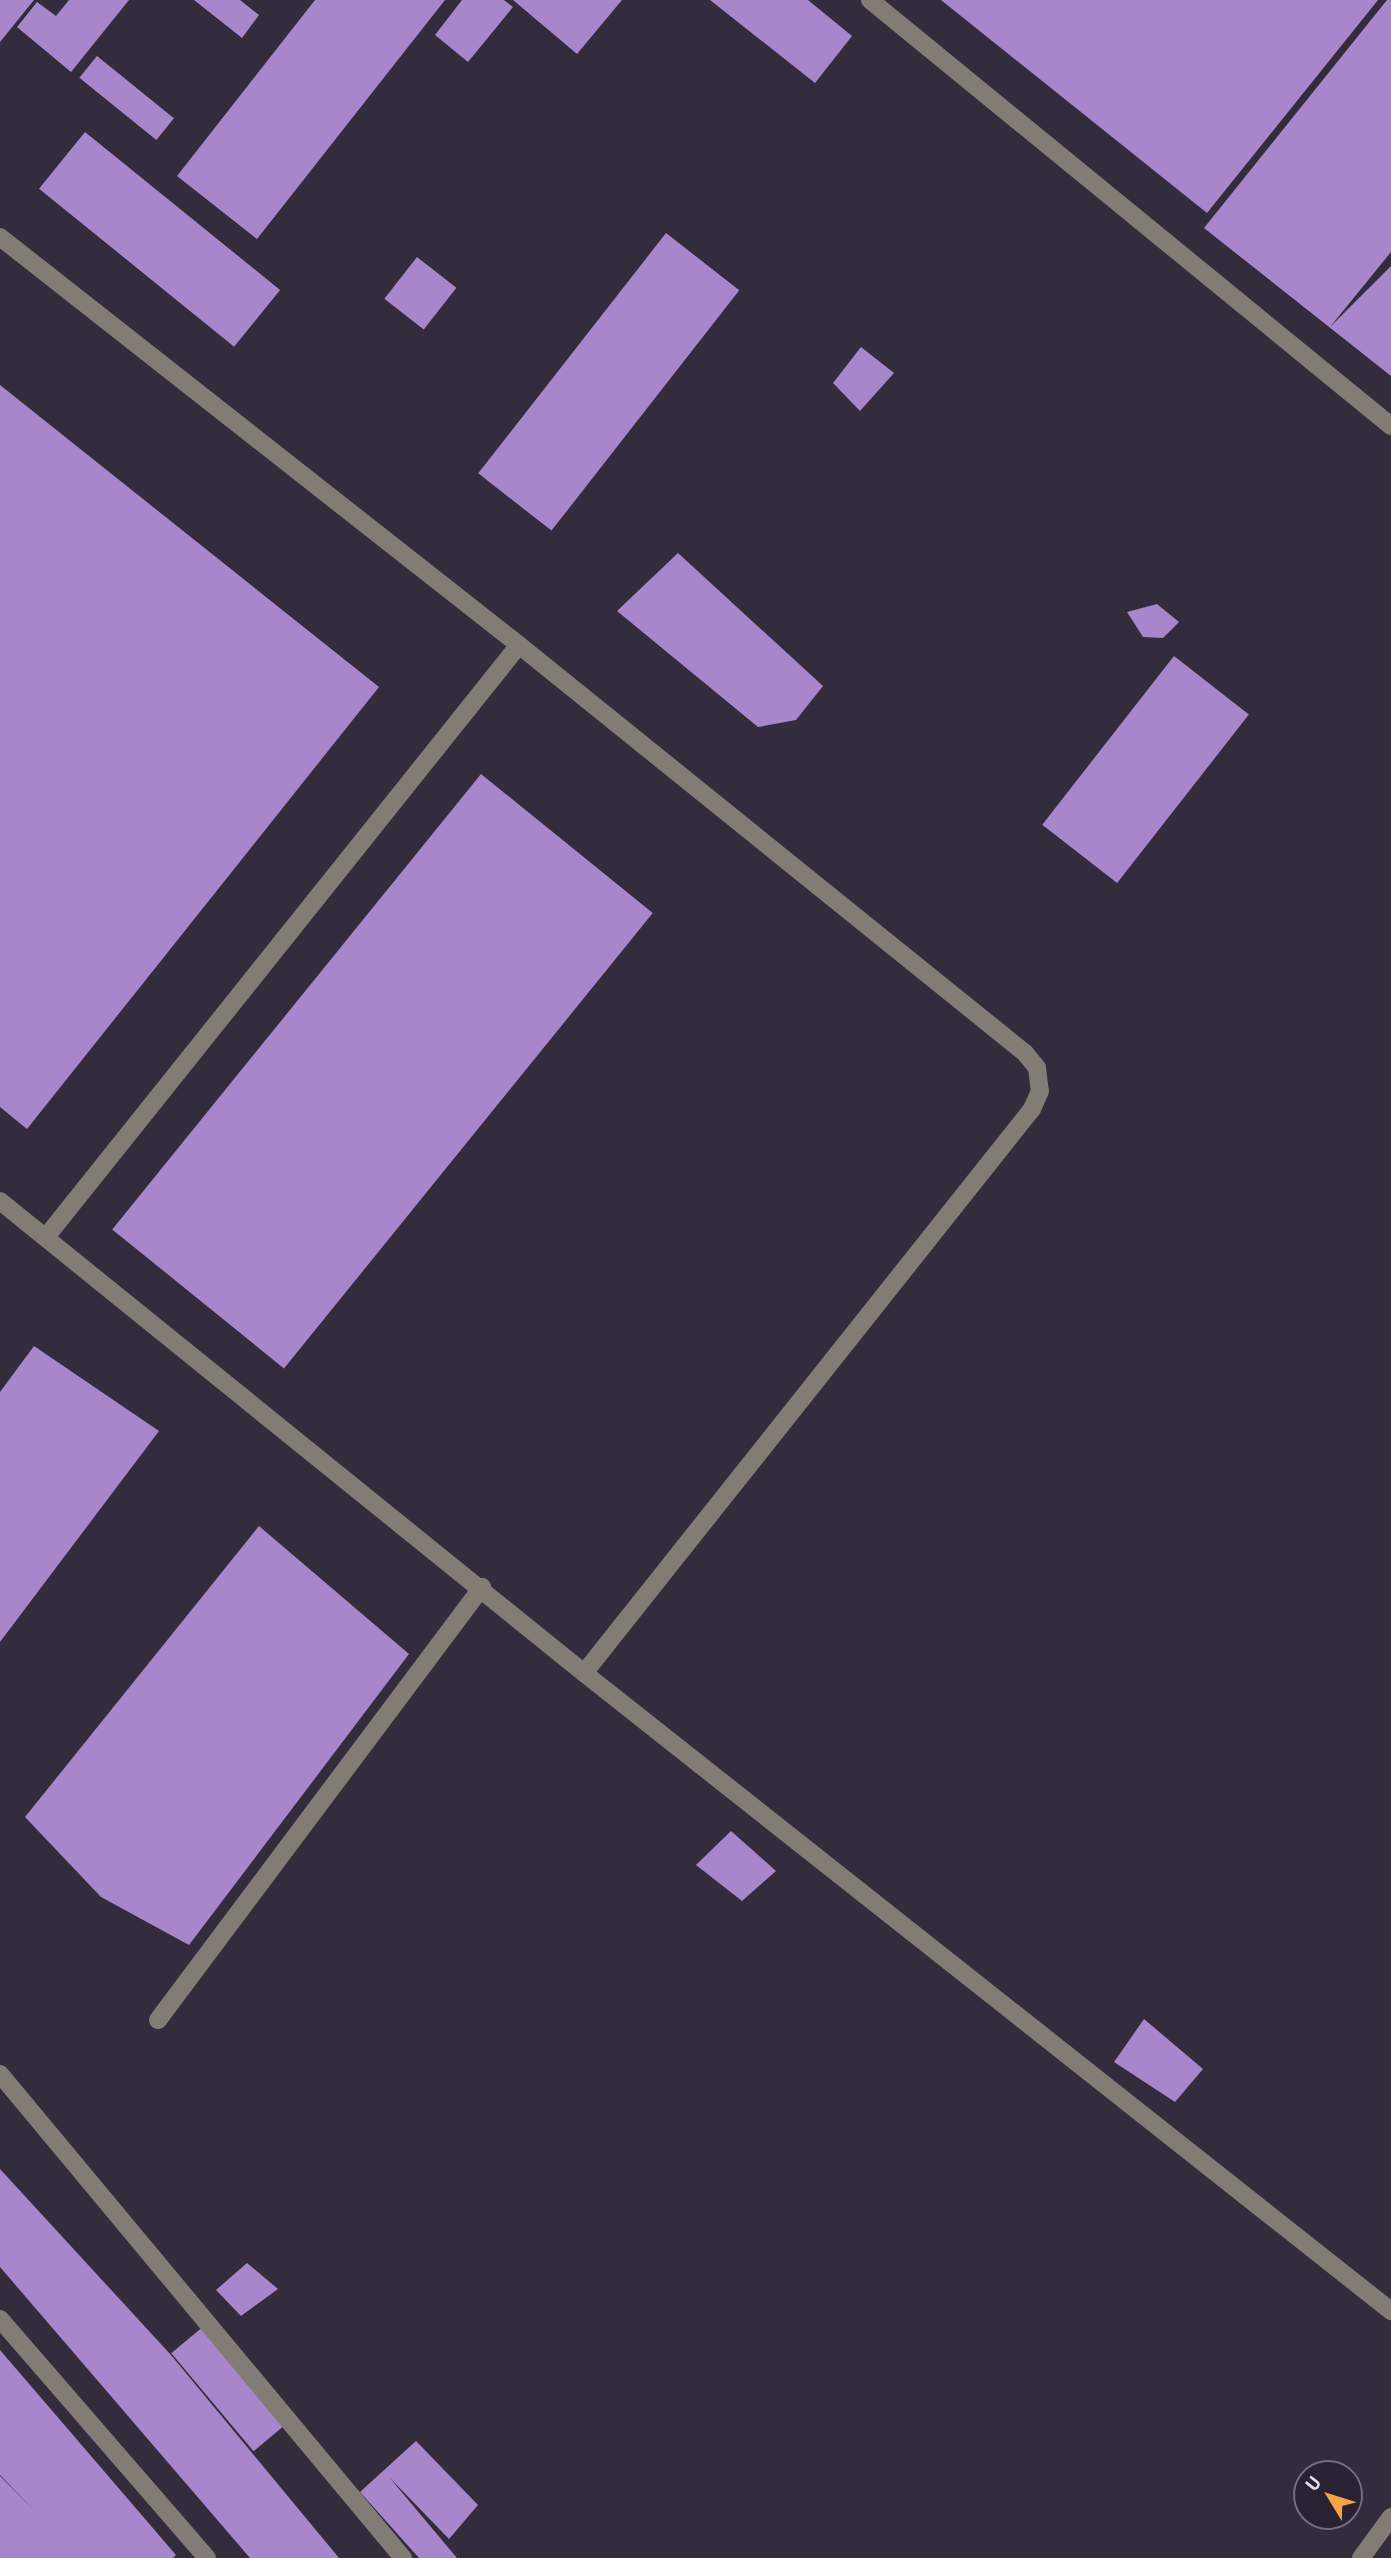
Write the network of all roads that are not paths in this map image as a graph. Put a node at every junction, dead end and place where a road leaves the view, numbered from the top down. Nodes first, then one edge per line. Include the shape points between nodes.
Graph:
1 (870, 0) edge
2 (0, 237) edge
3 (1391, 426) edge
4 (519, 645) junction
5 (0, 1201) edge
6 (46, 1237) junction
7 (482, 1587) junction
8 (584, 1673) junction
9 (158, 2020) dead end
10 (0, 2074) edge
11 (1391, 2311) edge
12 (0, 2319) edge
13 (1391, 2517) edge
14 (201, 2556) edge
15 (403, 2558) edge
16 (1361, 2558) edge

1 - 3 street
2 - 4 street
4 - 6 street
4 - 8 street via 1025,1053 1037,1068 1040,1091 1031,1109
5 - 6 street
6 - 7 street
7 - 8 street
7 - 9 street
8 - 11 street
10 - 15 street
12 - 14 street
13 - 16 street

